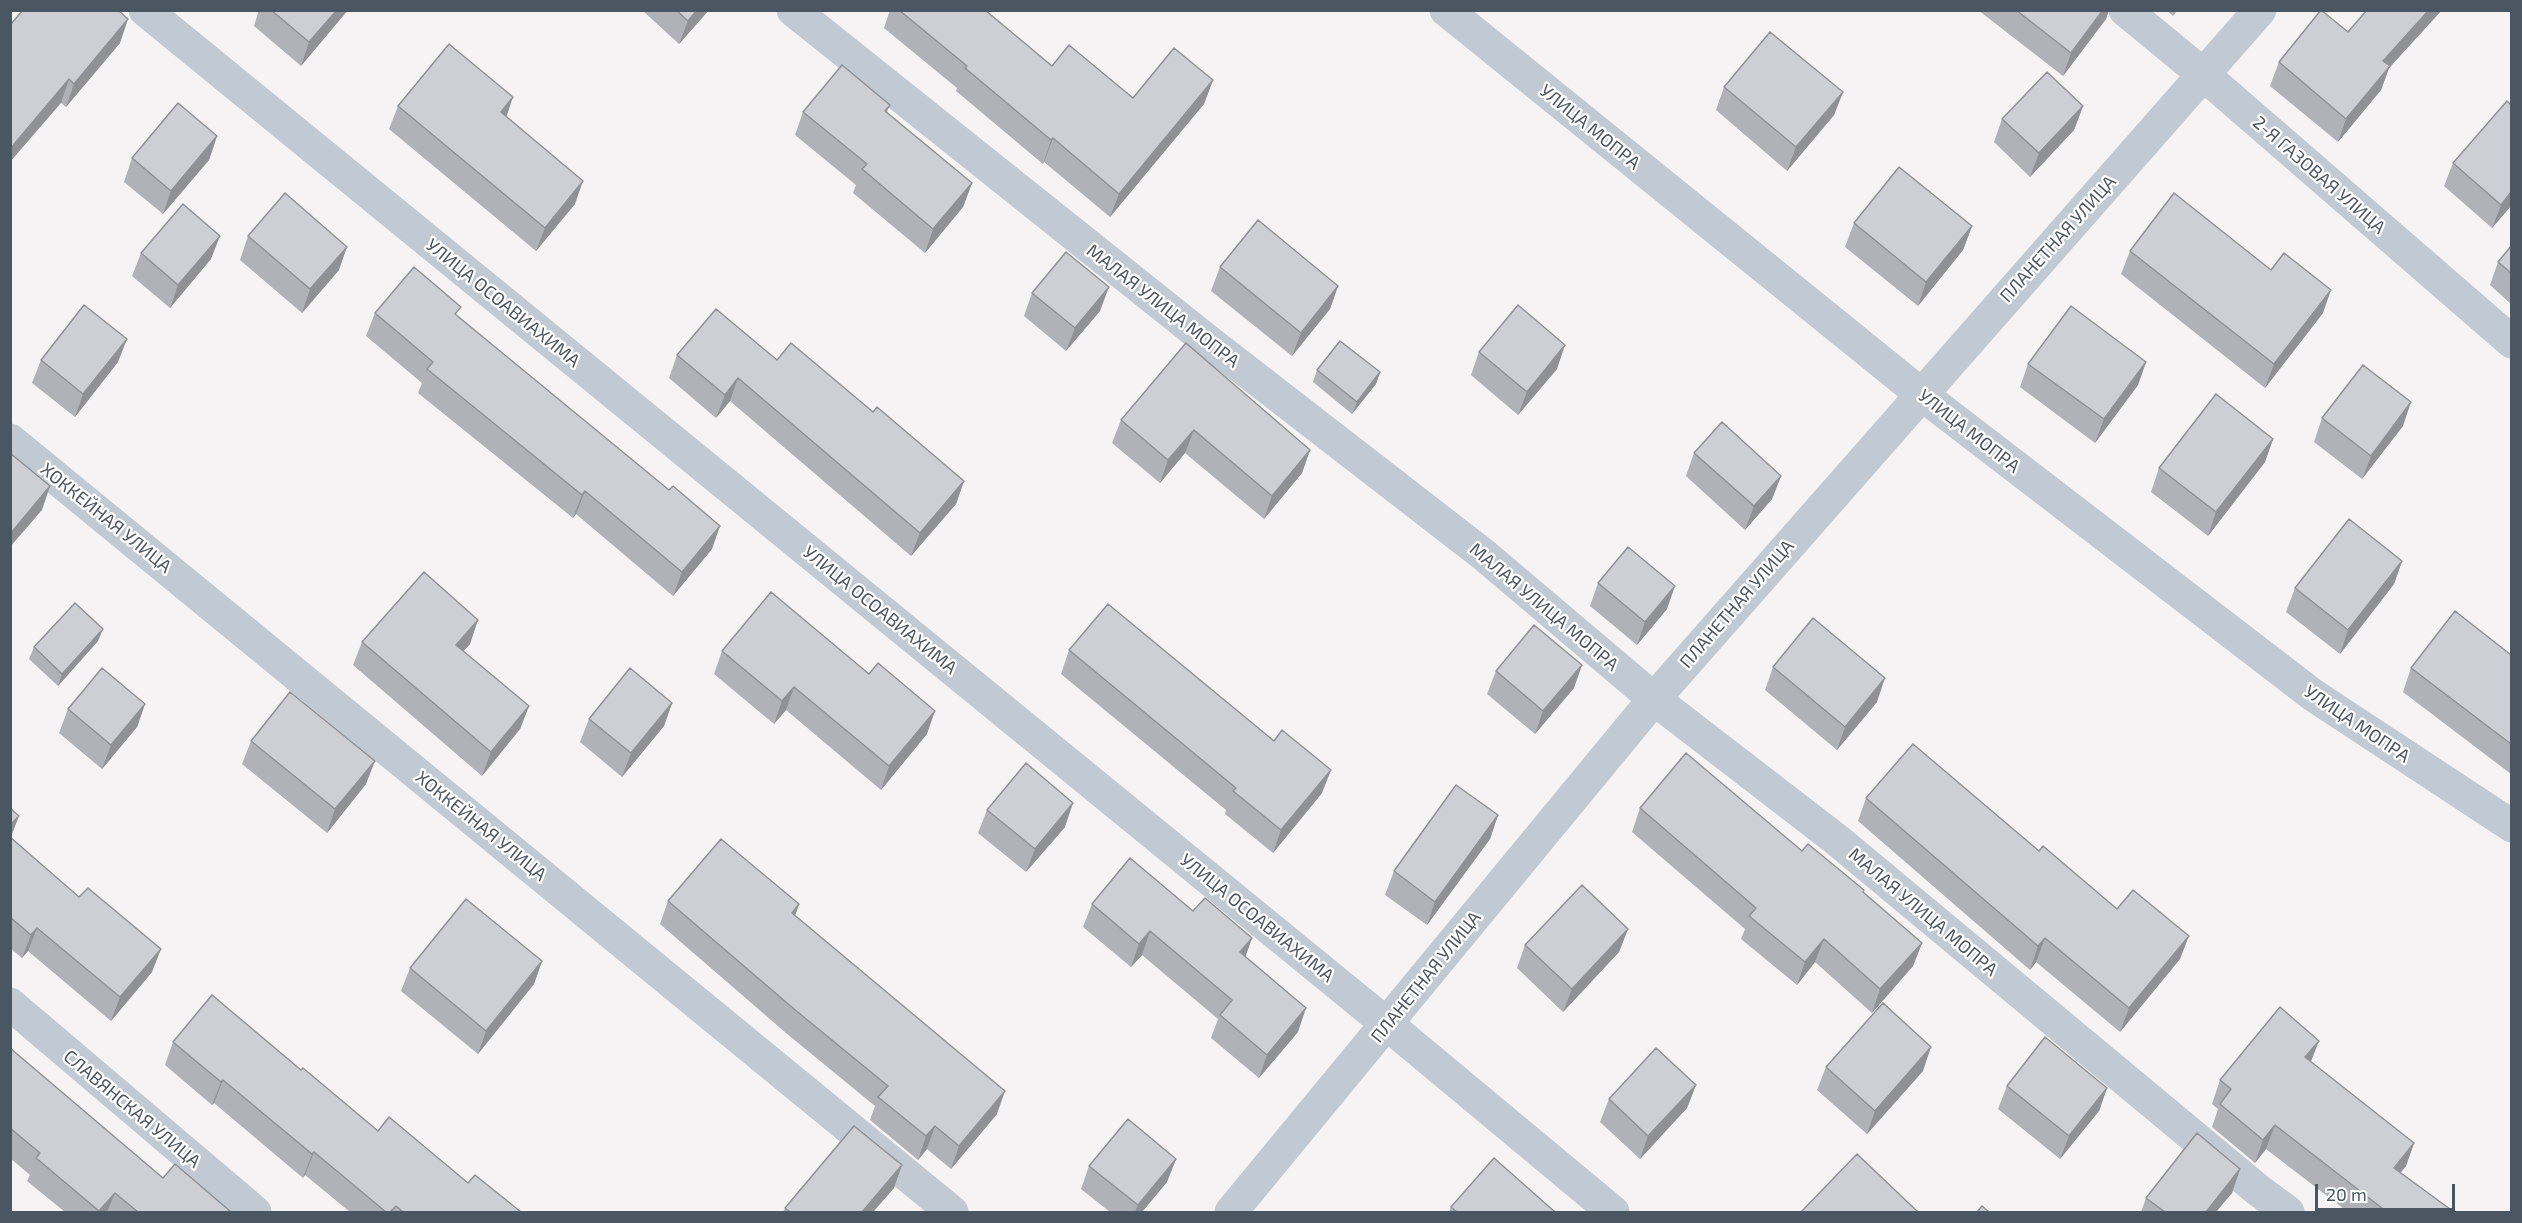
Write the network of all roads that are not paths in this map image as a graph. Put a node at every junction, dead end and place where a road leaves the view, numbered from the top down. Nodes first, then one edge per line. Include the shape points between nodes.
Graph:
1 (145, 10) edge
2 (794, 10) edge
3 (1446, 10) edge
4 (2125, 10) edge
5 (2260, 10) edge
6 (2204, 75) junction
7 (2511, 342) edge
8 (1921, 394) junction
9 (10, 440) edge
10 (1654, 699) junction
11 (2511, 826) edge
12 (10, 1004) edge
13 (1387, 1024) junction
14 (255, 1212) edge
15 (952, 1212) edge
16 (1231, 1212) edge
17 (1613, 1212) edge
18 (2288, 1212) edge

1 - 13 street, УЛИЦА ОСОАВИАХИМА
2 - 10 street, МАЛАЯ УЛИЦА МОПРА via 1214,346 1484,555
3 - 8 street, УЛИЦА МОПРА
4 - 6 street, 2-Я ГАЗОВАЯ УЛИЦА
5 - 6 street, ПЛАНЕТНАЯ УЛИЦА
6 - 7 street, 2-Я ГАЗОВАЯ УЛИЦА
6 - 8 street, ПЛАНЕТНАЯ УЛИЦА
8 - 10 street, ПЛАНЕТНАЯ УЛИЦА
8 - 11 street, УЛИЦА МОПРА via 2313,695
9 - 15 street, ХОККЕЙНАЯ УЛИЦА
10 - 13 street, ПЛАНЕТНАЯ УЛИЦА
10 - 18 street, МАЛАЯ УЛИЦА МОПРА via 1836,840
12 - 14 street, СЛАВЯНСКАЯ УЛИЦА
13 - 16 street, ПЛАНЕТНАЯ УЛИЦА
13 - 17 street, УЛИЦА ОСОАВИАХИМА

